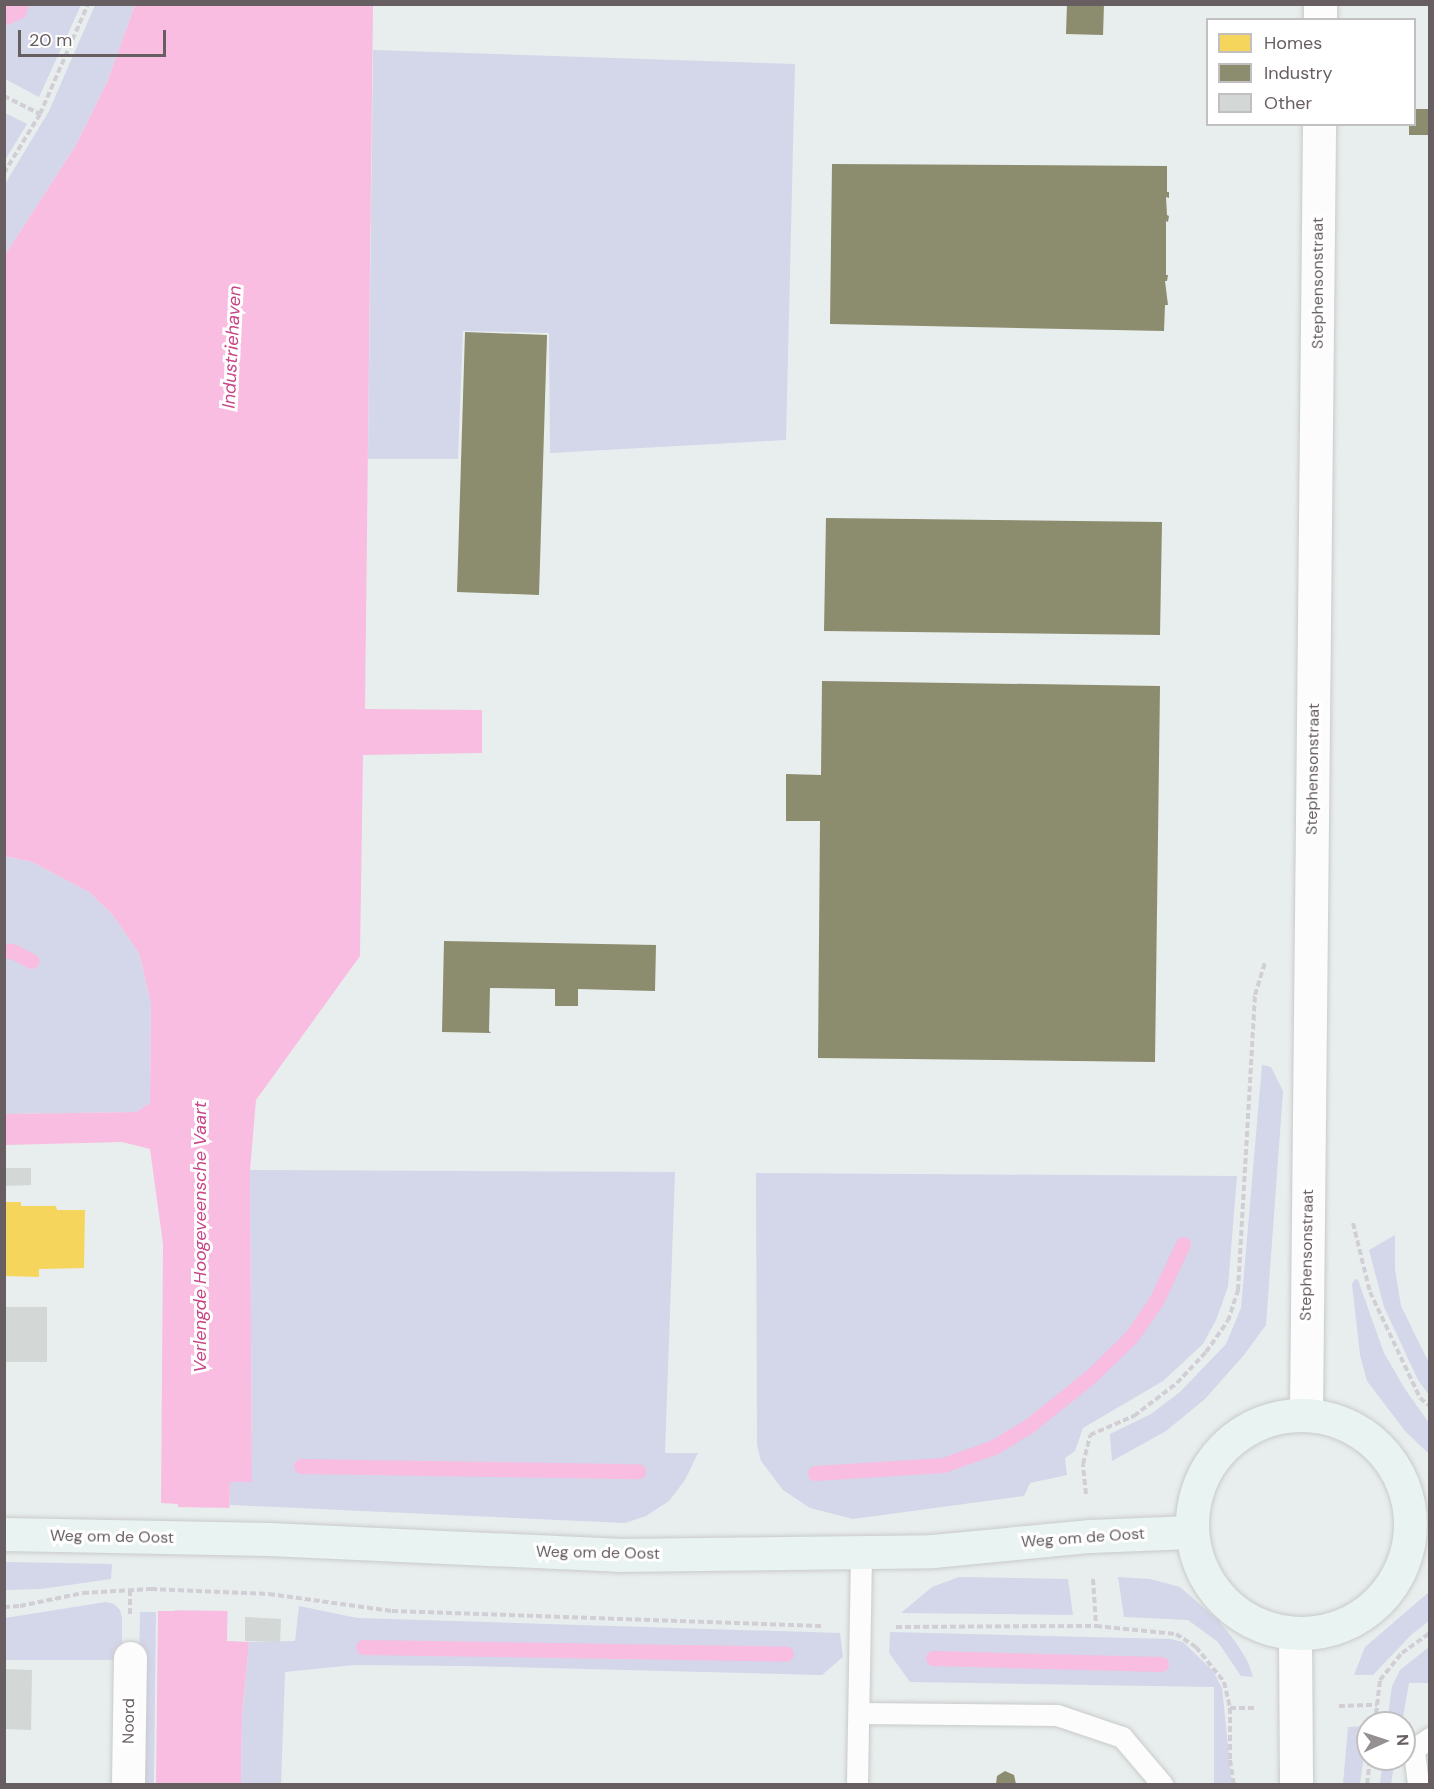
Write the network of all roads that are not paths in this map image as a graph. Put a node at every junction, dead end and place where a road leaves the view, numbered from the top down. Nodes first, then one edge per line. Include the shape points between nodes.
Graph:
1 (1319, 126) edge
2 (1306, 1413) junction
3 (1420, 1531) edge
4 (1190, 1532) junction
5 (4, 1534) edge
6 (861, 1553) junction
7 (1295, 1635) junction
8 (130, 1658) dead end
9 (859, 1713) junction
10 (1430, 1738) edge
11 (128, 1785) edge
12 (857, 1785) edge
13 (1162, 1785) edge
14 (1296, 1785) edge
15 (1418, 1785) edge

1 - 2 street, Stephensonstraat
2 - 3 main road via 1349,1423 1383,1450 1406,1487
2 - 4 main road via 1246,1427 1203,1471
3 - 7 main road via 1400,1572 1375,1606 1338,1628
4 - 6 main road, Weg om de Oost
4 - 7 main road via 1200,1570 1223,1603 1256,1626
5 - 6 main road, Weg om de Oost via 269,1539 618,1555
6 - 9 lane
7 - 14 street
8 - 11 street, Noord
9 - 12 lane
9 - 13 lane via 1057,1715 1122,1737
10 - 15 lane via 1414,1749

